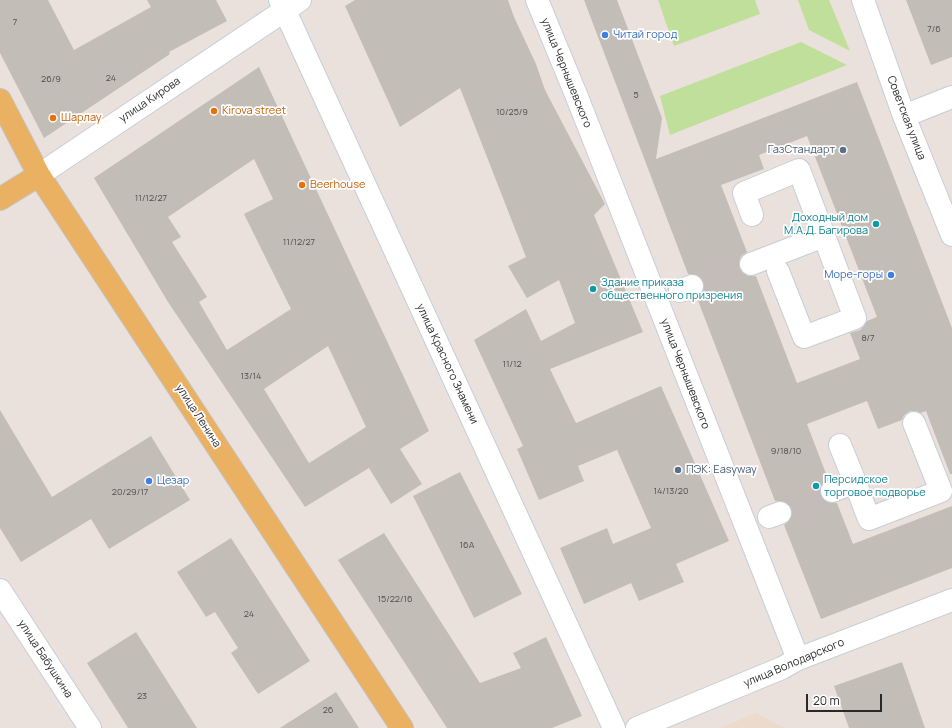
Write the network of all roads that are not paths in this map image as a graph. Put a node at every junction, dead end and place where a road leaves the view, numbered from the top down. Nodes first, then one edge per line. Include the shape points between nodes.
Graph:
1 (537, 0) edge
2 (863, 0) edge
3 (288, 3) edge
4 (952, 97) edge
5 (0, 100) edge
6 (904, 116) junction
7 (39, 175) junction
8 (0, 199) edge
9 (752, 214) dead end
10 (952, 235) edge
11 (824, 236) junction
12 (751, 264) tunnel mouth
13 (778, 271) dead end
14 (914, 423) dead end
15 (840, 445) dead end
16 (855, 482) junction
17 (832, 491) tunnel mouth
18 (0, 590) edge
19 (952, 600) edge
20 (798, 659) junction
21 (90, 728) edge
22 (402, 728) edge
23 (614, 728) edge
24 (637, 728) edge

1 - 20 street, улица Чернышевского
2 - 6 street, Советская улица
3 - 7 street, улица Кирова
3 - 23 street, улица Красного Знамени
4 - 6 street
5 - 7 main road, улица Ленина
6 - 10 street, Советская улица
7 - 8 main road, улица Кирова
7 - 22 main road, улица Ленина
9 - 11 street via 744,193 799,170
11 - 12 street
11 - 13 street via 855,318 804,337
14 - 16 street via 941,491 869,519
15 - 16 street
16 - 17 street
18 - 21 street, улица Бабушкина
19 - 20 street, улица Володарского
20 - 24 street, улица Володарского

